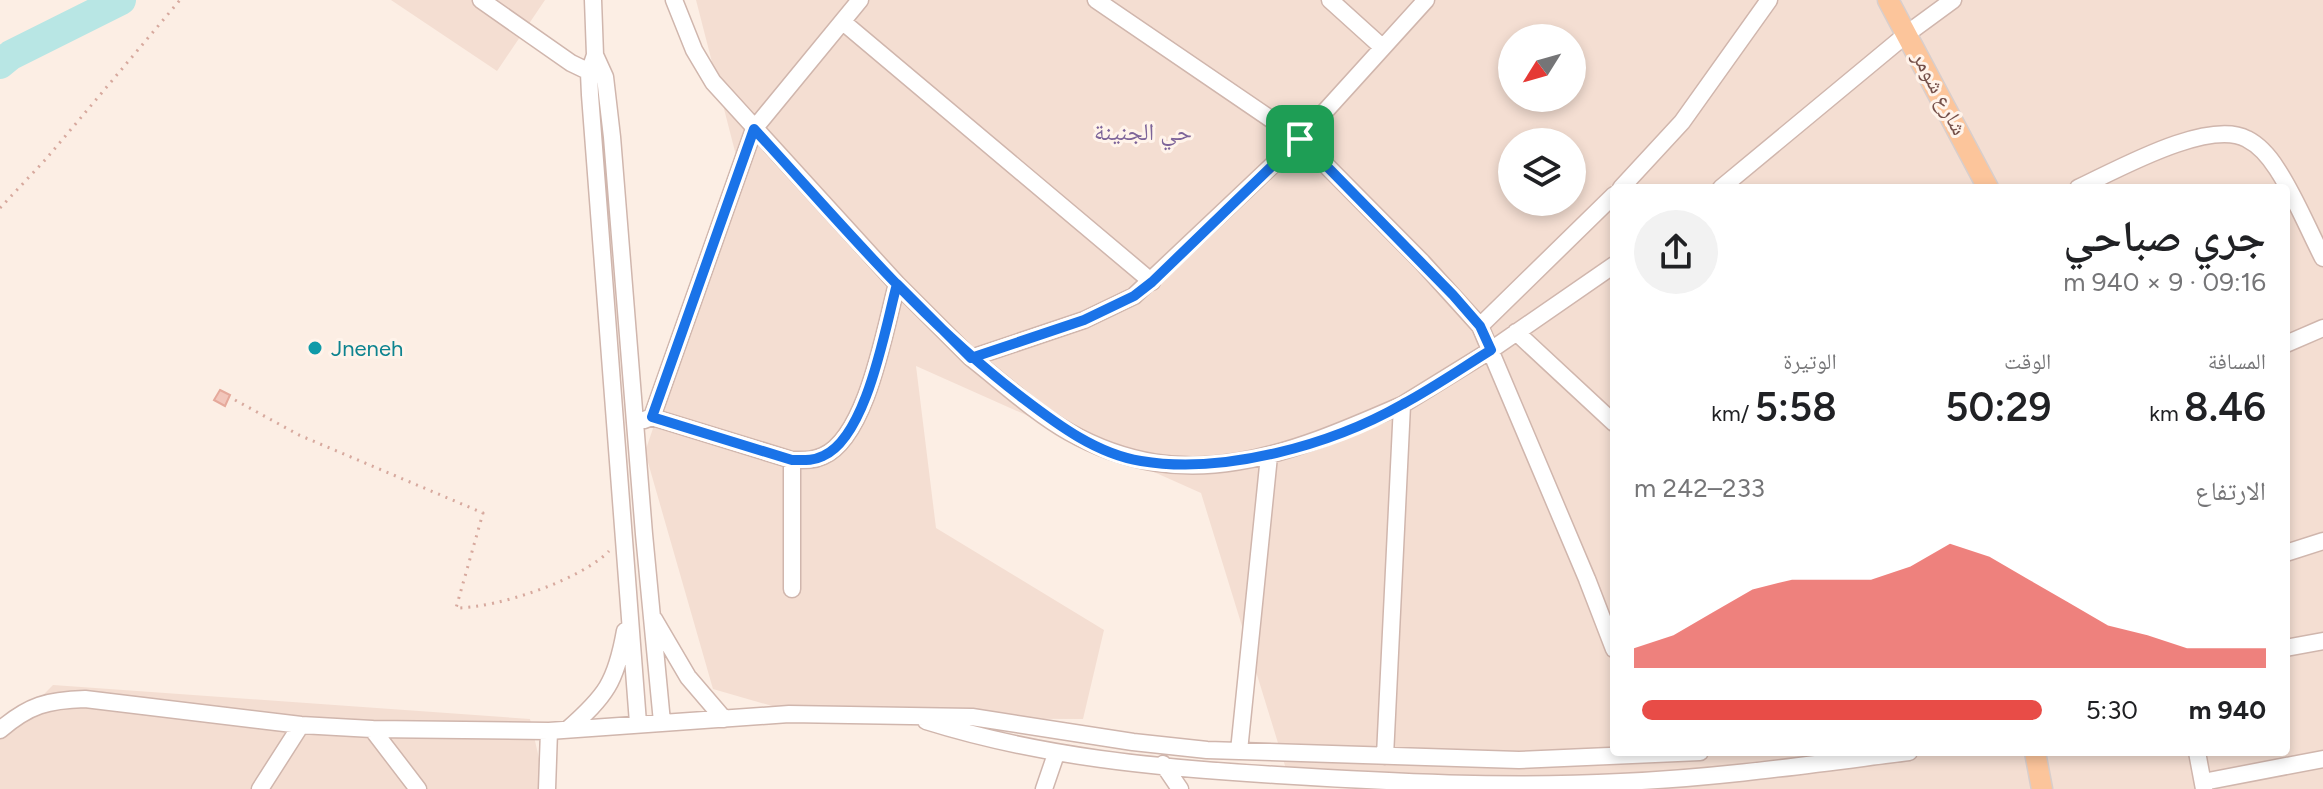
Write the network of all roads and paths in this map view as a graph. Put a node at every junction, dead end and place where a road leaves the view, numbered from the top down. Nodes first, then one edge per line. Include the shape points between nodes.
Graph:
1 (180, 0) edge
2 (481, 0) edge
3 (593, 0) edge
4 (674, 0) edge
5 (860, 0) edge
6 (1096, 0) edge
7 (1330, 0) edge
8 (1426, 0) edge
9 (1769, 0) edge
10 (1888, 0) edge
11 (1953, 0) edge
12 (843, 22) junction
13 (1908, 33) junction
14 (1382, 47) junction
15 (597, 75) junction
16 (754, 129) junction
17 (1300, 139) junction
18 (1625, 184) edge
19 (1726, 184) edge
20 (1986, 184) edge
21 (2087, 184) edge
22 (2285, 184) edge
23 (2290, 193) edge
24 (1610, 199) edge
25 (0, 208) edge
26 (2323, 258) edge
27 (1610, 268) edge
28 (1152, 282) junction
29 (897, 284) junction
30 (1480, 326) junction
31 (2323, 328) edge
32 (1516, 332) junction
33 (2290, 342) edge
34 (1491, 350) junction
35 (971, 358) junction
36 (235, 400) dead end
37 (1402, 405) junction
38 (652, 417) junction
39 (1610, 419) edge
40 (635, 423) junction
41 (615, 428) junction
42 (1269, 456) junction
43 (792, 460) junction
44 (622, 536) junction
45 (2323, 541) edge
46 (2290, 552) edge
47 (792, 589) dead end
48 (629, 610) junction
49 (651, 614) junction
50 (1610, 639) edge
51 (2323, 641) edge
52 (2290, 647) edge
53 (910, 716) junction
54 (724, 719) junction
55 (662, 722) junction
56 (638, 723) junction
57 (301, 725) junction
58 (372, 729) junction
59 (0, 730) edge
60 (567, 730) junction
61 (549, 731) junction
62 (1154, 744) junction
63 (1239, 751) junction
64 (1056, 754) junction
65 (1610, 755) edge
66 (1385, 756) junction
67 (1884, 756) edge
68 (2036, 756) edge
69 (2198, 756) edge
70 (2323, 759) edge
71 (1164, 767) junction
72 (1719, 782) edge
73 (2204, 786) edge
74 (1522, 787) edge
75 (260, 789) edge
76 (418, 789) edge
77 (547, 789) edge
78 (1044, 789) edge
79 (1180, 789) edge
80 (2042, 789) edge

1 - 25 path
2 - 15 street
3 - 15 street
4 - 16 street via 713,82
5 - 12 street
6 - 17 street
7 - 14 street
8 - 14 street
9 - 18 street via 1682,122
10 - 13 main road, شارع شومر
11 - 13 street
12 - 16 street
12 - 28 street
13 - 19 street
13 - 20 main road, شارع شومر
14 - 17 street
15 - 40 street
15 - 41 street
16 - 29 street
16 - 38 street
17 - 28 street
17 - 30 street
21 - 22 street via 2172,145 2232,134 2263,151
23 - 26 street
24 - 30 street
27 - 32 street
28 - 35 street via 1084,320
29 - 35 street
29 - 43 street via 859,416 828,453
30 - 34 street
31 - 33 street
32 - 34 street
32 - 39 street
34 - 37 street
34 - 50 street
35 - 42 street via 1067,430 1137,461 1203,465
36 - 44 path via 299,435 483,513 456,608 552,585 598,562
37 - 42 street
37 - 66 street
38 - 40 street
38 - 43 street
40 - 41 street
40 - 49 street
41 - 44 street
42 - 63 street
43 - 47 street
44 - 48 street
45 - 46 street
48 - 56 street
48 - 60 street via 612,681 601,700
49 - 54 street via 688,677
49 - 55 street
51 - 52 street
53 - 54 street
53 - 62 street via 972,717
53 - 64 street
54 - 55 street
55 - 56 street
56 - 60 street
57 - 58 street
57 - 59 street via 85,699 38,704
57 - 75 street
58 - 61 street
58 - 76 street
60 - 61 street
61 - 77 street
62 - 63 street
62 - 71 street
63 - 66 street
64 - 71 street
64 - 78 street
65 - 66 street via 1519,760
67 - 72 street
68 - 80 main road
69 - 73 street
70 - 73 street
71 - 74 street
71 - 79 street
72 - 74 street

